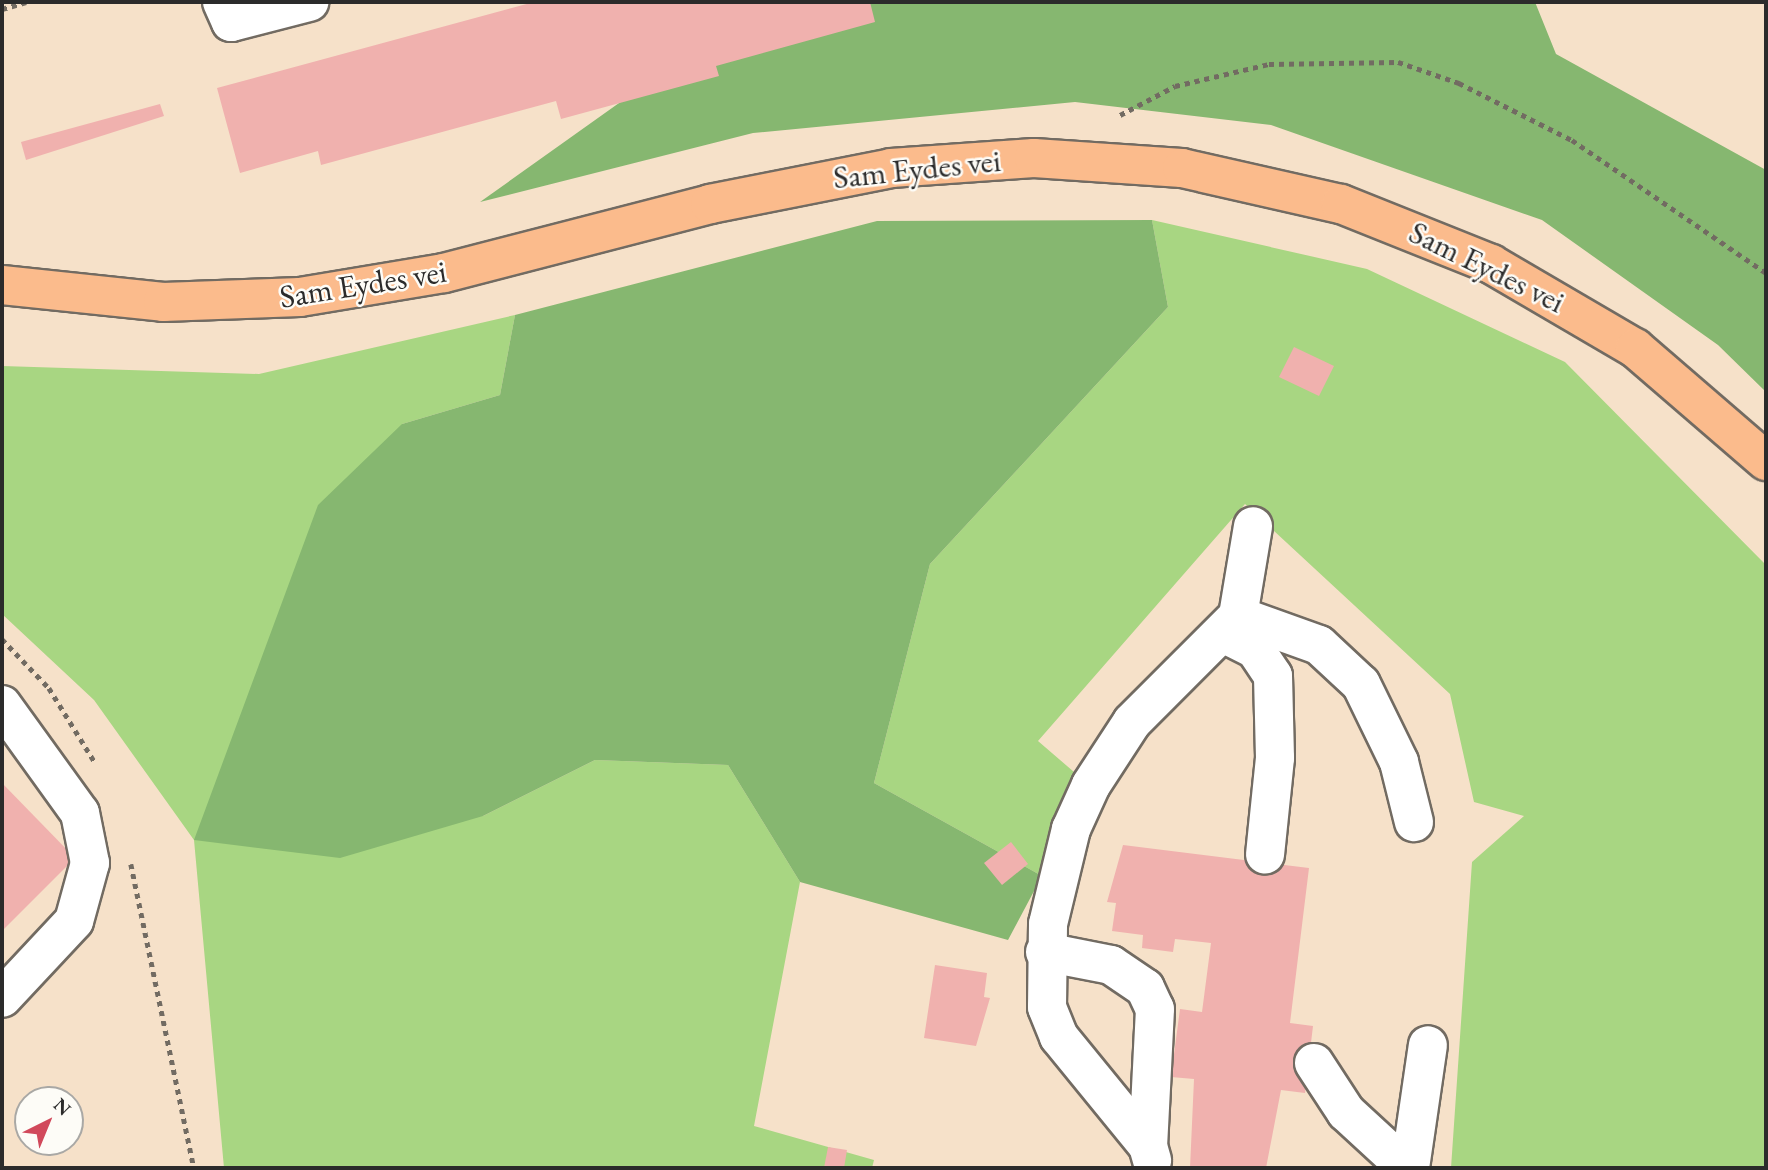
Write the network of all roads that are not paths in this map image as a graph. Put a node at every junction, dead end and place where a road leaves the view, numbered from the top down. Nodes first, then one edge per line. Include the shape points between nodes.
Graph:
1 (222, 2) edge
2 (309, 2) edge
3 (2, 285) edge
4 (1766, 461) edge
5 (1253, 526) dead end
6 (1231, 625) junction
7 (2, 705) edge
8 (1414, 822) dead end
9 (1265, 854) dead end
10 (1045, 952) junction
11 (2, 998) edge
12 (1427, 1045) dead end
13 (1314, 1063) dead end
14 (1152, 1157) edge
15 (1408, 1168) edge

1 - 2 lane via 231,22
3 - 4 main road, Sam Eydes vei via 163,302 300,297 444,273 710,204 891,168 1034,158 1182,168 1341,204 1491,264 1635,348
5 - 6 lane
6 - 8 lane via 1319,645 1361,684 1399,762
6 - 9 lane via 1273,676 1275,758
6 - 10 lane via 1132,722 1091,785 1054,886
7 - 11 lane via 80,813 90,863 74,921
10 - 14 lane via 1046,1007 1059,1037
10 - 14 lane via 1111,965 1145,988 1155,1009
12 - 15 lane
13 - 15 lane via 1346,1112

